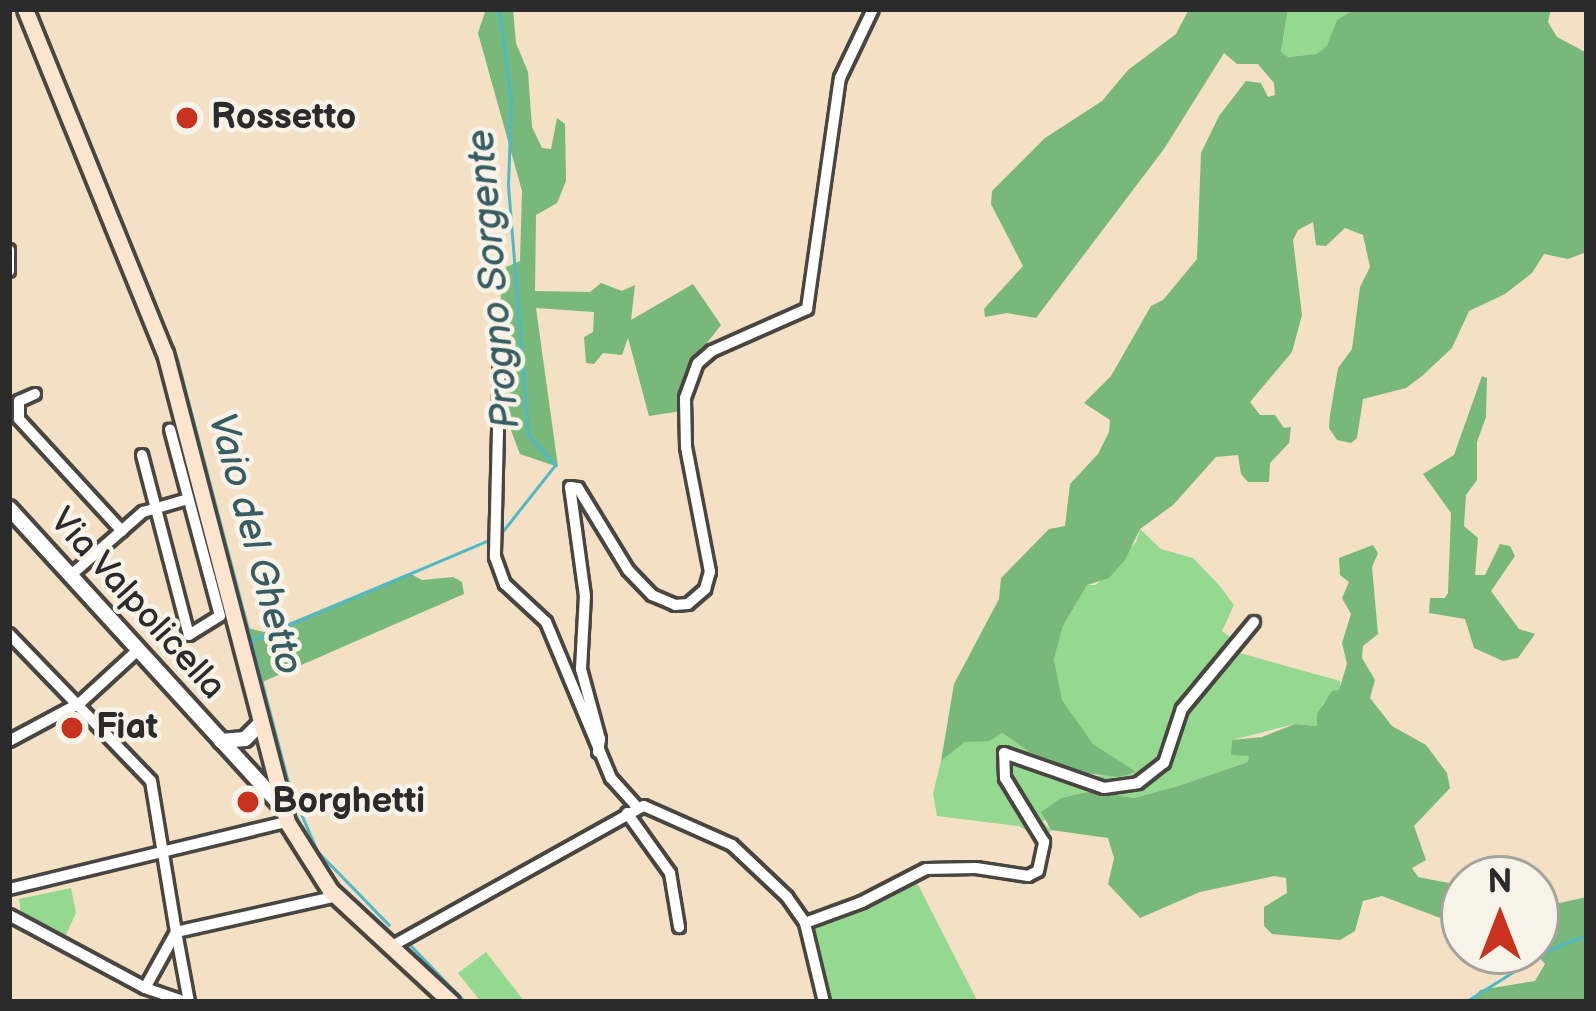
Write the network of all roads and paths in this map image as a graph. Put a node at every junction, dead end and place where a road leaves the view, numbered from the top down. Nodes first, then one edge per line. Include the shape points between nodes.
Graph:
1 (26, 9) edge
2 (874, 9) edge
3 (9, 250) edge
4 (9, 271) edge
5 (500, 349) dead end
6 (35, 394) dead end
7 (170, 430) dead end
8 (142, 455) dead end
9 (188, 499) junction
10 (9, 508) edge
11 (155, 508) junction
12 (122, 531) junction
13 (71, 575) junction
14 (1254, 622) dead end
15 (9, 634) edge
16 (139, 649) junction
17 (80, 704) junction
18 (260, 724) junction
19 (9, 741) edge
20 (220, 741) junction
21 (598, 752) junction
22 (636, 808) junction
23 (285, 814) junction
24 (158, 850) junction
25 (9, 889) edge
26 (337, 896) junction
27 (9, 915) edge
28 (805, 923) junction
29 (679, 927) dead end
30 (176, 932) junction
31 (392, 946) junction
32 (145, 988) junction
33 (188, 1002) edge
34 (452, 1002) edge
35 (824, 1002) edge

1 - 18 main road via 165,353
2 - 21 street via 840,78 807,309 712,351 698,363 685,398 686,447 707,550 705,589 688,604 652,595 570,487 585,596 580,670
3 - 4 street
5 - 21 street via 495,557 505,584 546,622
6 - 12 street via 20,400 19,419
7 - 9 street
8 - 11 street
9 - 11 street
9 - 11 street via 220,616 189,635
10 - 13 street, Via Valpolicella
11 - 12 street
12 - 13 street
13 - 16 street, Via Valpolicella
14 - 28 street via 1182,709 1165,764 1138,783 1104,788 1004,753 1005,778 1044,842 1038,871 926,869
15 - 17 street
16 - 17 street
16 - 20 street, Via Valpolicella
17 - 19 street
17 - 24 street via 151,781
18 - 20 street, Via Valpolicella via 245,740
18 - 23 main road
20 - 23 street, Via Valpolicella
21 - 22 street
22 - 28 street via 732,845
22 - 29 street via 670,873
22 - 31 street
23 - 24 street
23 - 26 main road, Via Valpolicella
24 - 25 street
24 - 30 street
26 - 30 street
26 - 31 main road, Via Valpolicella
27 - 32 street
28 - 35 street
30 - 32 street
30 - 33 street
31 - 34 main road, Via Valpolicella
32 - 33 street

